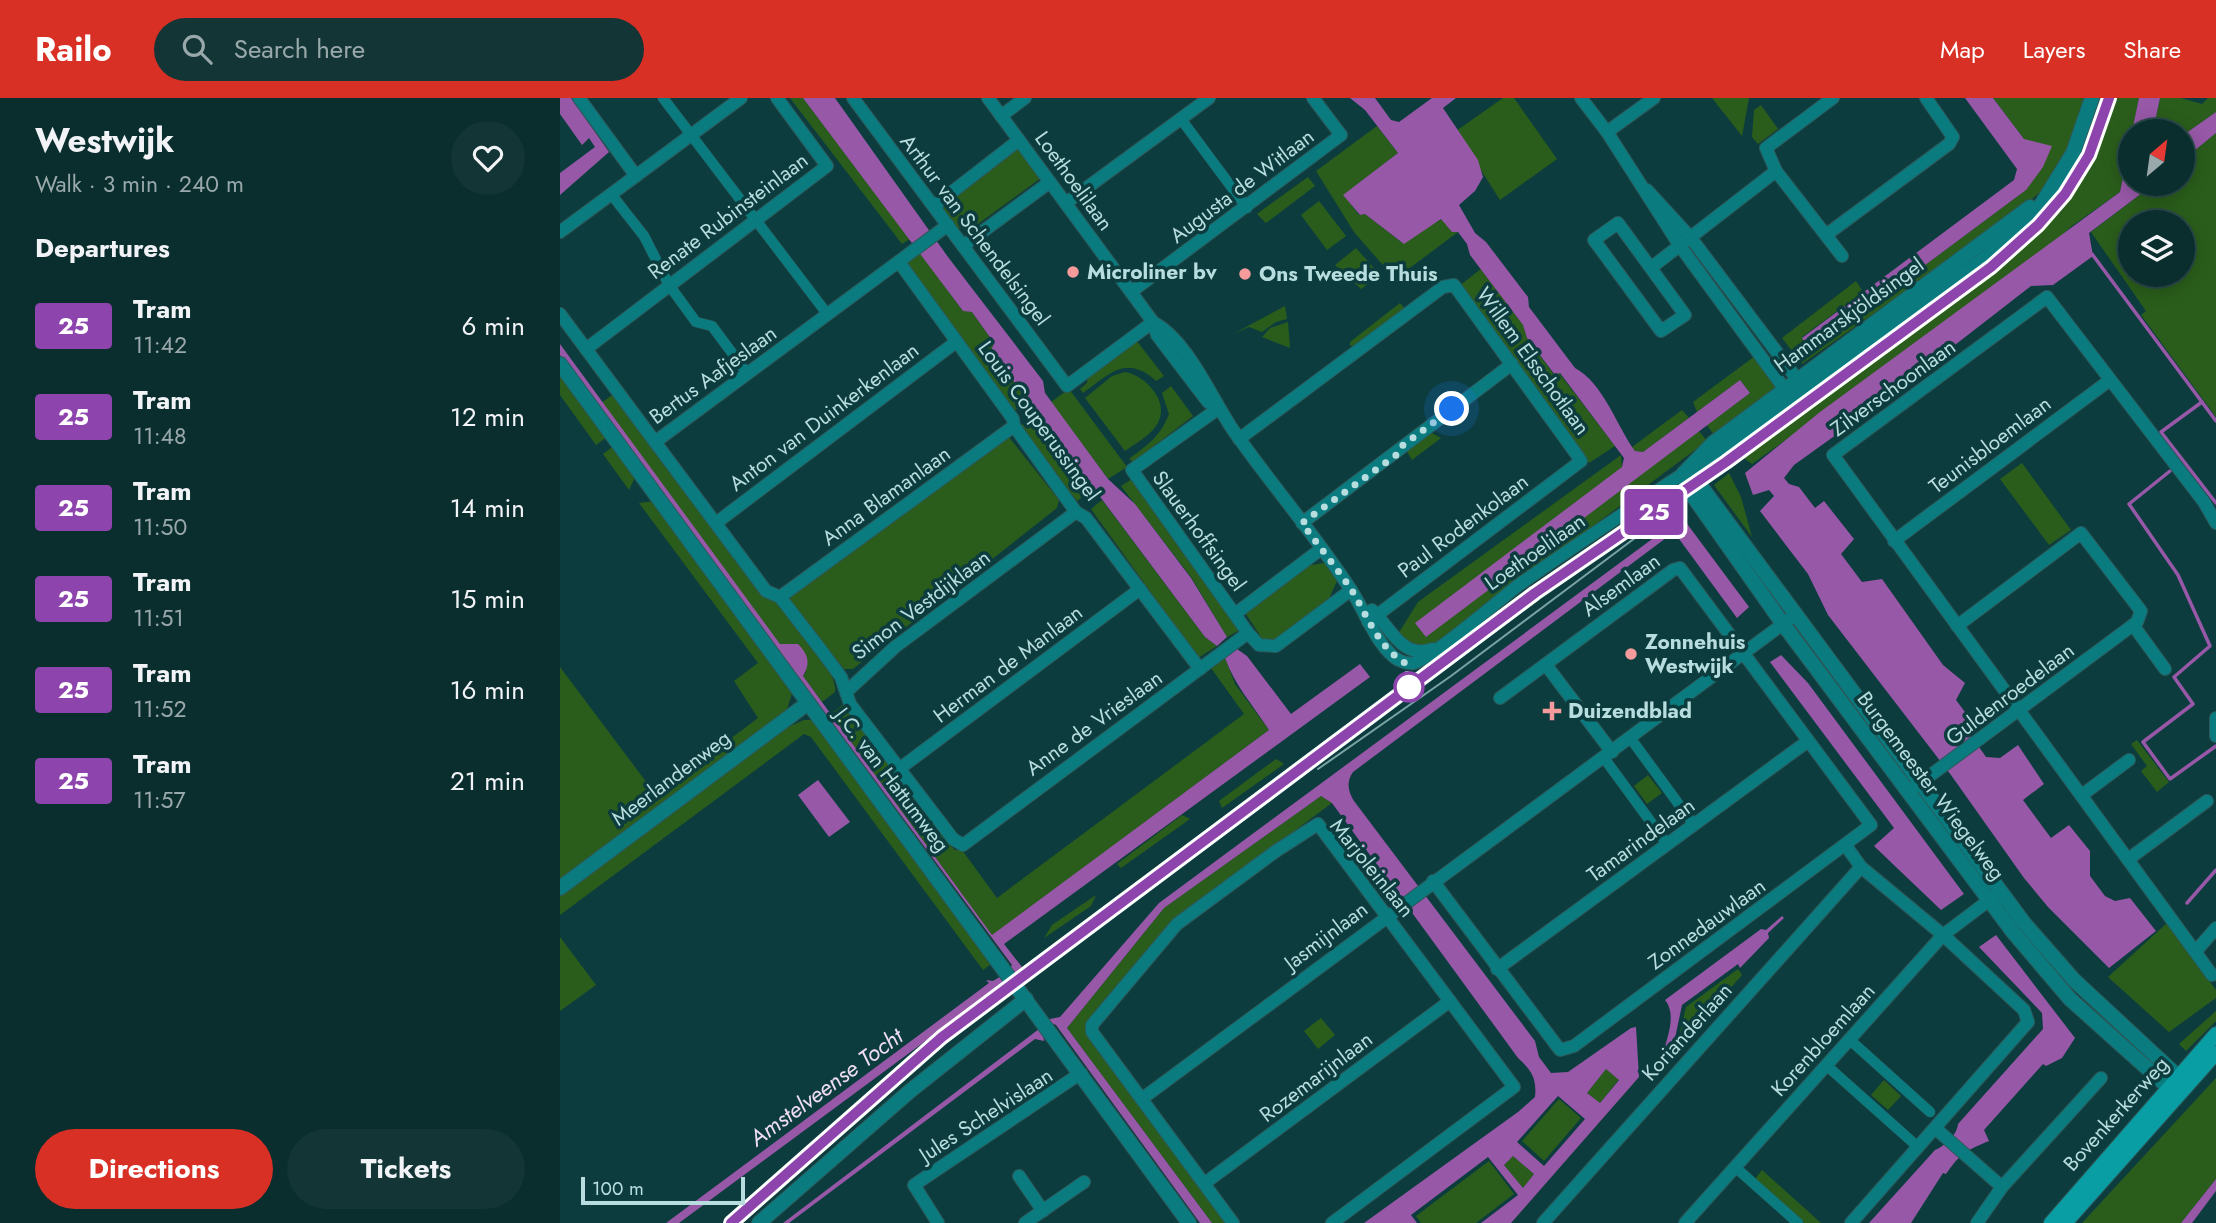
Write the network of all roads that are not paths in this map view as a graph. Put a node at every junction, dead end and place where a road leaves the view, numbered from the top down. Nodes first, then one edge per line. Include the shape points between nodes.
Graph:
1 (579, 98) edge
2 (663, 98) edge
3 (741, 98) edge
4 (777, 98) edge
5 (853, 98) edge
6 (988, 98) edge
7 (1025, 98) edge
8 (1209, 98) edge
9 (1313, 98) edge
10 (1581, 98) edge
11 (1654, 98) edge
12 (1833, 98) edge
13 (1926, 98) edge
14 (2092, 98) edge
15 (1001, 116) junction
16 (1181, 118) junction
17 (1607, 132) junction
18 (689, 136) junction
19 (1019, 140) junction
20 (1776, 171) junction
21 (636, 176) junction
22 (1050, 182) junction
23 (1644, 188) junction
24 (611, 194) junction
25 (1066, 203) junction
26 (934, 206) junction
27 (1247, 208) junction
28 (757, 219) junction
29 (943, 229) junction
30 (560, 232) edge
31 (1826, 235) junction
32 (1691, 238) junction
33 (963, 246) junction
34 (1680, 246) junction
35 (1842, 256) dead end
36 (899, 262) junction
37 (1652, 267) junction
38 (668, 285) junction
39 (1131, 292) junction
40 (560, 314) edge
41 (828, 315) junction
42 (1153, 321) junction
43 (956, 342) junction
44 (586, 349) junction
45 (560, 364) edge
46 (1512, 364) junction
47 (747, 373) junction
48 (2110, 380) junction
49 (1801, 385) junction
50 (1788, 395) junction
51 (1219, 408) junction
52 (1014, 426) junction
53 (1240, 439) junction
54 (655, 442) junction
55 (1581, 461) joint
56 (1688, 475) junction
57 (1076, 512) junction
58 (716, 523) junction
59 (1302, 523) junction
60 (2216, 523) edge
61 (1894, 541) junction
62 (1321, 549) junction
63 (1140, 589) junction
64 (1351, 590) junction
65 (780, 597) junction
66 (1235, 614) junction
67 (1373, 618) junction
68 (1789, 619) junction
69 (2133, 625) junction
70 (1957, 626) junction
71 (1248, 633) junction
72 (1743, 653) junction
73 (1546, 665) junction
74 (1200, 669) junction
75 (2165, 669) dead end
76 (846, 692) junction
77 (1500, 698) dead end
78 (808, 703) junction
79 (2020, 711) junction
80 (2216, 718) edge
81 (2216, 736) edge
82 (1631, 739) junction
83 (1808, 741) junction
84 (1608, 755) junction
85 (2129, 760) dead end
86 (899, 769) junction
87 (1915, 787) junction
88 (2082, 795) junction
89 (2207, 802) dead end
90 (1694, 825) junction
91 (1667, 844) junction
92 (962, 845) joint
93 (1846, 846) junction
94 (2130, 858) junction
95 (1861, 867) junction
96 (1430, 884) junction
97 (560, 888) edge
98 (1994, 896) junction
99 (1386, 915) junction
100 (2018, 927) junction
101 (2216, 928) edge
102 (1943, 935) junction
103 (2196, 951) junction
104 (1497, 969) junction
105 (2213, 975) dead end
106 (2074, 980) junction
107 (2063, 992) junction
108 (1026, 999) junction
109 (1451, 1002) junction
110 (2216, 1034) edge
111 (1850, 1040) junction
112 (2216, 1053) edge
113 (1826, 1065) junction
114 (1081, 1073) junction
115 (2101, 1078) dead end
116 (2178, 1086) junction
117 (1143, 1098) junction
118 (1930, 1112) dead end
119 (1940, 1133) junction
120 (1918, 1147) junction
121 (1735, 1167) junction
122 (1019, 1176) dead end
123 (1084, 1182) dead end
124 (1205, 1184) junction
125 (2002, 1187) junction
126 (1043, 1211) junction
127 (759, 1223) edge
128 (938, 1223) edge
129 (1025, 1223) edge
130 (1189, 1223) edge
131 (1233, 1223) edge
132 (1332, 1223) edge
133 (1543, 1223) edge
134 (1685, 1223) edge
135 (1798, 1223) edge
136 (1851, 1223) edge
137 (1977, 1223) edge
138 (2051, 1223) edge
139 (2065, 1223) edge

1 - 21 street
2 - 18 street
3 - 18 street
4 - 28 street, Renate Rubinsteinlaan via 827,166
5 - 26 street, Arthur van Schendelsingel
6 - 15 street, Loethoelilaan
7 - 15 street
8 - 16 street
9 - 27 street, Augusta de Witlaan via 1341,135
10 - 17 street
11 - 17 street
12 - 20 street via 1766,148
13 - 31 street via 1953,137 1949,144
14 - 49 street, Hammarskjöldsingel via 2073,153 2036,213 1988,256
15 - 19 street, Loethoelilaan
16 - 25 street
16 - 27 street
17 - 23 street
18 - 21 street
18 - 28 street
19 - 22 street, Loethoelilaan
19 - 26 street
20 - 31 street
20 - 32 street
21 - 24 street
22 - 25 street, Loethoelilaan
22 - 33 street
23 - 32 street
23 - 34 street
24 - 30 street
24 - 38 street via 644,236
25 - 39 street, Loethoelilaan
26 - 29 street, Arthur van Schendelsingel
27 - 39 street, Augusta de Witlaan
28 - 38 street, Renate Rubinsteinlaan
28 - 41 street
29 - 33 street, Arthur van Schendelsingel
29 - 36 street, Bertus Aafjeslaan
31 - 35 street
32 - 34 street
32 - 49 street
33 - 42 street, Arthur van Schendelsingel via 1067,386
34 - 37 street
34 - 50 street
36 - 41 street, Bertus Aafjeslaan
36 - 43 street, Louis Couperussingel
37 - 37 street via 1618,223 1594,240 1661,331 1685,315
38 - 44 street, Renate Rubinsteinlaan
38 - 47 street via 696,321 712,326
39 - 42 street, Loethoelilaan
40 - 44 street
41 - 47 street, Bertus Aafjeslaan
42 - 51 street, Loethoelilaan via 1157,334 1208,402
43 - 52 street, Louis Couperussingel
43 - 58 street, Anton van Duinkerkenlaan
44 - 54 street
45 - 78 street, J.C. van Hattumweg
46 - 53 street, Willem Elsschotlaan via 1454,285 1443,287
46 - 55 street, Willem Elsschotlaan
46 - 59 street
47 - 54 street, Bertus Aafjeslaan
48 - 60 street, Zilverschoonlaan
48 - 61 street, Teunisbloemlaan
48 - 61 street, Zilverschoonlaan via 2047,297 1833,455
49 - 50 street, Hammarskjöldsingel
50 - 56 street, Hammarskjöldsingel
51 - 53 street, Loethoelilaan
51 - 66 street, Slauerhoffsingel via 1132,470
52 - 57 street, Louis Couperussingel
52 - 65 street, Anna Blamanlaan
53 - 59 street, Loethoelilaan
54 - 58 street, Bertus Aafjeslaan
55 - 67 street, Paul Rodenkolaan
56 - 67 street, Loethoelilaan via 1518,586 1416,662 1405,663 1393,656
56 - 68 street, Burgemeester Wiegelweg
57 - 63 street, Louis Couperussingel via 1087,518
57 - 76 street, Simon Vestdijklaan via 895,647
58 - 65 street, Bertus Aafjeslaan via 766,591
59 - 62 street, Loethoelilaan
61 - 70 street, Zilverschoonlaan
62 - 64 street, Loethoelilaan
62 - 66 street
63 - 74 street, Louis Couperussingel
63 - 86 street, Herman de Manlaan
64 - 67 street, Loethoelilaan
64 - 71 street via 1276,646 1259,646
65 - 76 street, Bertus Aafjeslaan via 841,677
66 - 71 street, Slauerhoffsingel
68 - 72 street, Jasmijnlaan
68 - 87 street, Burgemeester Wiegelweg
69 - 70 street via 2141,611 2081,533
69 - 75 street
69 - 79 street, Guldenroedelaan
70 - 79 street, Zilverschoonlaan
71 - 74 street, Anne de Vrieslaan
72 - 73 street, Alsemlaan via 1676,568
72 - 82 street, Jasmijnlaan
72 - 83 street, Zonnedauwlaan
73 - 77 street, Alsemlaan
73 - 84 street
74 - 92 street, Anne de Vrieslaan
76 - 86 street, Simon Vestdijklaan via 850,704
78 - 97 street, Meerlandenweg
78 - 108 street, J.C. van Hattumweg
79 - 87 street, Guldenroedelaan
79 - 88 street, Zilverschoonlaan
80 - 81 street
82 - 84 street, Jasmijnlaan
82 - 90 street
83 - 90 street, Tamarindelaan
83 - 93 street, Zonnedauwlaan via 1871,824
84 - 91 street
84 - 96 street, Jasmijnlaan
85 - 88 street
86 - 92 street, Simon Vestdijklaan
87 - 98 street, Burgemeester Wiegelweg
88 - 94 street, Zilverschoonlaan
89 - 94 street
90 - 91 street, Tamarindelaan
91 - 104 street, Tamarindelaan
93 - 95 street
93 - 104 street, Zonnedauwlaan via 1574,1046 1560,1051
94 - 103 street, Zilverschoonlaan
95 - 102 street
95 - 133 street, Korianderlaan
96 - 99 street, Jasmijnlaan
96 - 104 street, Zonnedauwlaan
98 - 100 street, Burgemeester Wiegelweg
98 - 102 street, Korenbloemlaan
99 - 109 street, Marjoleinlaan
99 - 117 street, Jasmijnlaan
99 - 117 street, Marjoleinlaan via 1318,824 1177,924 1092,1025 1092,1032
100 - 106 street, Burgemeester Wiegelweg
100 - 107 street, Burgemeester Wiegelweg
101 - 103 street
102 - 111 street, Korenbloemlaan
102 - 119 street via 2024,1010 2028,1022
103 - 105 street, Zilverschoonlaan
106 - 107 street
106 - 116 street, Burgemeester Wiegelweg
107 - 116 street, Burgemeester Wiegelweg
108 - 114 street, J.C. van Hattumweg
108 - 127 street via 909,1091
109 - 124 street, Rozemarijnlaan
109 - 132 street, Marjoleinlaan via 1514,1087
110 - 116 main road, Bovenkerkerweg
111 - 113 street, Korenbloemlaan
111 - 118 street
112 - 116 main road, Bovenkerkerweg
113 - 120 street
113 - 121 street, Korenbloemlaan
114 - 128 street, Jules Schelvislaan via 914,1185
114 - 130 street, J.C. van Hattumweg
115 - 125 street
116 - 138 main road, Bovenkerkerweg
116 - 139 main road, Bovenkerkerweg
117 - 124 street, Marjoleinlaan
119 - 120 street
119 - 125 street
120 - 136 street
121 - 134 street, Korenbloemlaan
121 - 135 street
122 - 126 street
123 - 126 street
124 - 131 street, Marjoleinlaan
125 - 137 street
126 - 129 street

